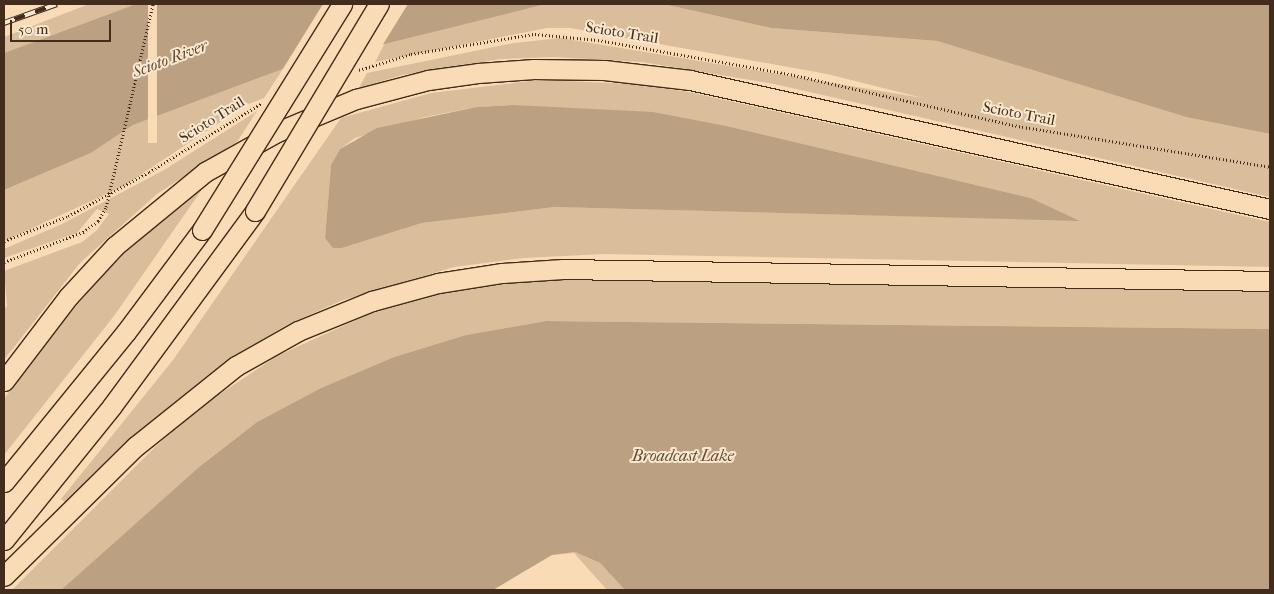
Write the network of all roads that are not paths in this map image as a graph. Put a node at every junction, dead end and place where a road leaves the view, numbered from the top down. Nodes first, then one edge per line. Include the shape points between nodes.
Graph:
1 (342, 4) edge
2 (379, 4) edge
3 (1270, 209) edge
4 (1270, 280) edge
5 (4, 381) edge
6 (4, 482) edge
7 (4, 540) edge
8 (4, 576) edge

1 - 6 highway, bridge via 202,230 126,332
2 - 7 highway, bridge via 255,212 112,406
3 - 5 highway via 690,80 604,70 534,69 478,73 428,80 356,99 277,132 205,172 115,246 68,297
4 - 8 highway via 563,269 502,273 438,283 372,301 308,327 236,366 136,446

